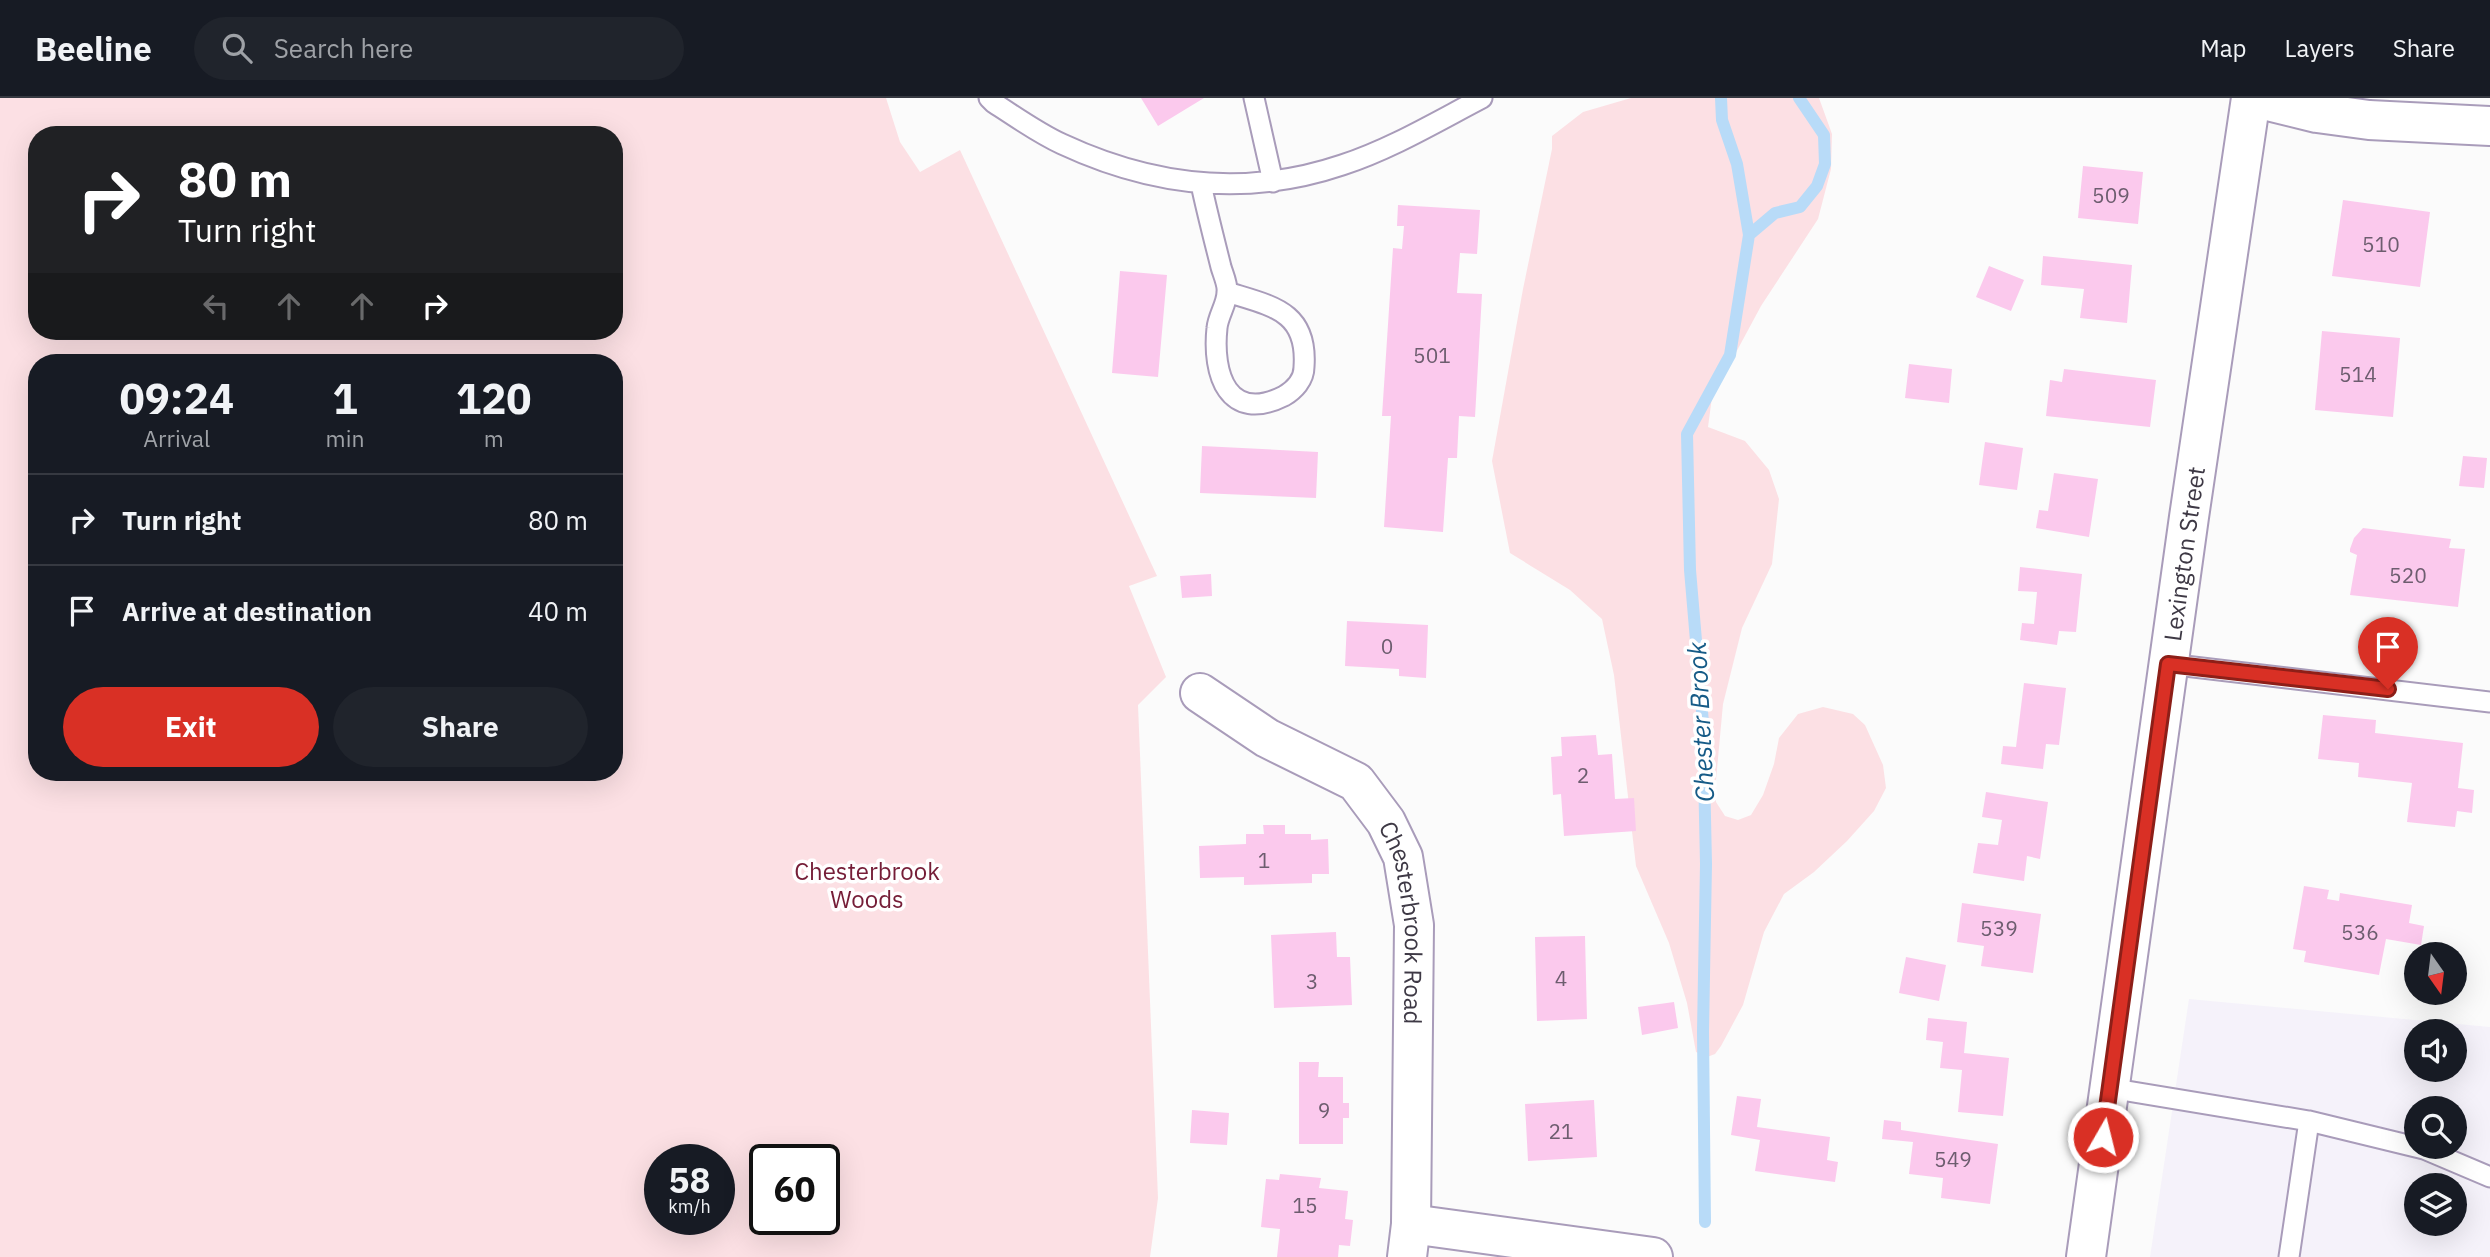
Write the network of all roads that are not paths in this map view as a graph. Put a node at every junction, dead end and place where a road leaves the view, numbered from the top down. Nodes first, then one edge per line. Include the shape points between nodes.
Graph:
1 (989, 98) edge
2 (1254, 98) edge
3 (1482, 98) edge
4 (2251, 98) edge
5 (2256, 98) edge
6 (2490, 126) edge
7 (1273, 182) junction
8 (1200, 184) junction
9 (1227, 292) junction
10 (2168, 664) junction
11 (1200, 693) dead end
12 (2490, 702) edge
13 (2109, 1088) junction
14 (2309, 1121) junction
15 (2490, 1177) edge
16 (1409, 1240) edge
17 (1653, 1257) edge
18 (2086, 1257) edge
19 (2289, 1257) edge

1 - 8 lane via 1060,144 1126,170
2 - 7 lane
3 - 7 lane via 1342,165
4 - 10 main road, Lexington Street
5 - 6 main road via 2369,120
7 - 8 lane
8 - 9 lane
9 - 9 lane via 1216,327 1219,372 1227,391 1247,404 1269,403 1293,391 1304,372 1305,344 1294,321 1274,307
10 - 12 lane
10 - 13 main road, Lexington Street
11 - 16 main road, Chesterbrook Road via 1266,738 1356,782 1386,822 1403,857 1413,925
13 - 14 lane
13 - 18 main road, Lexington Street
14 - 15 lane via 2424,1149
14 - 19 lane
16 - 17 main road

